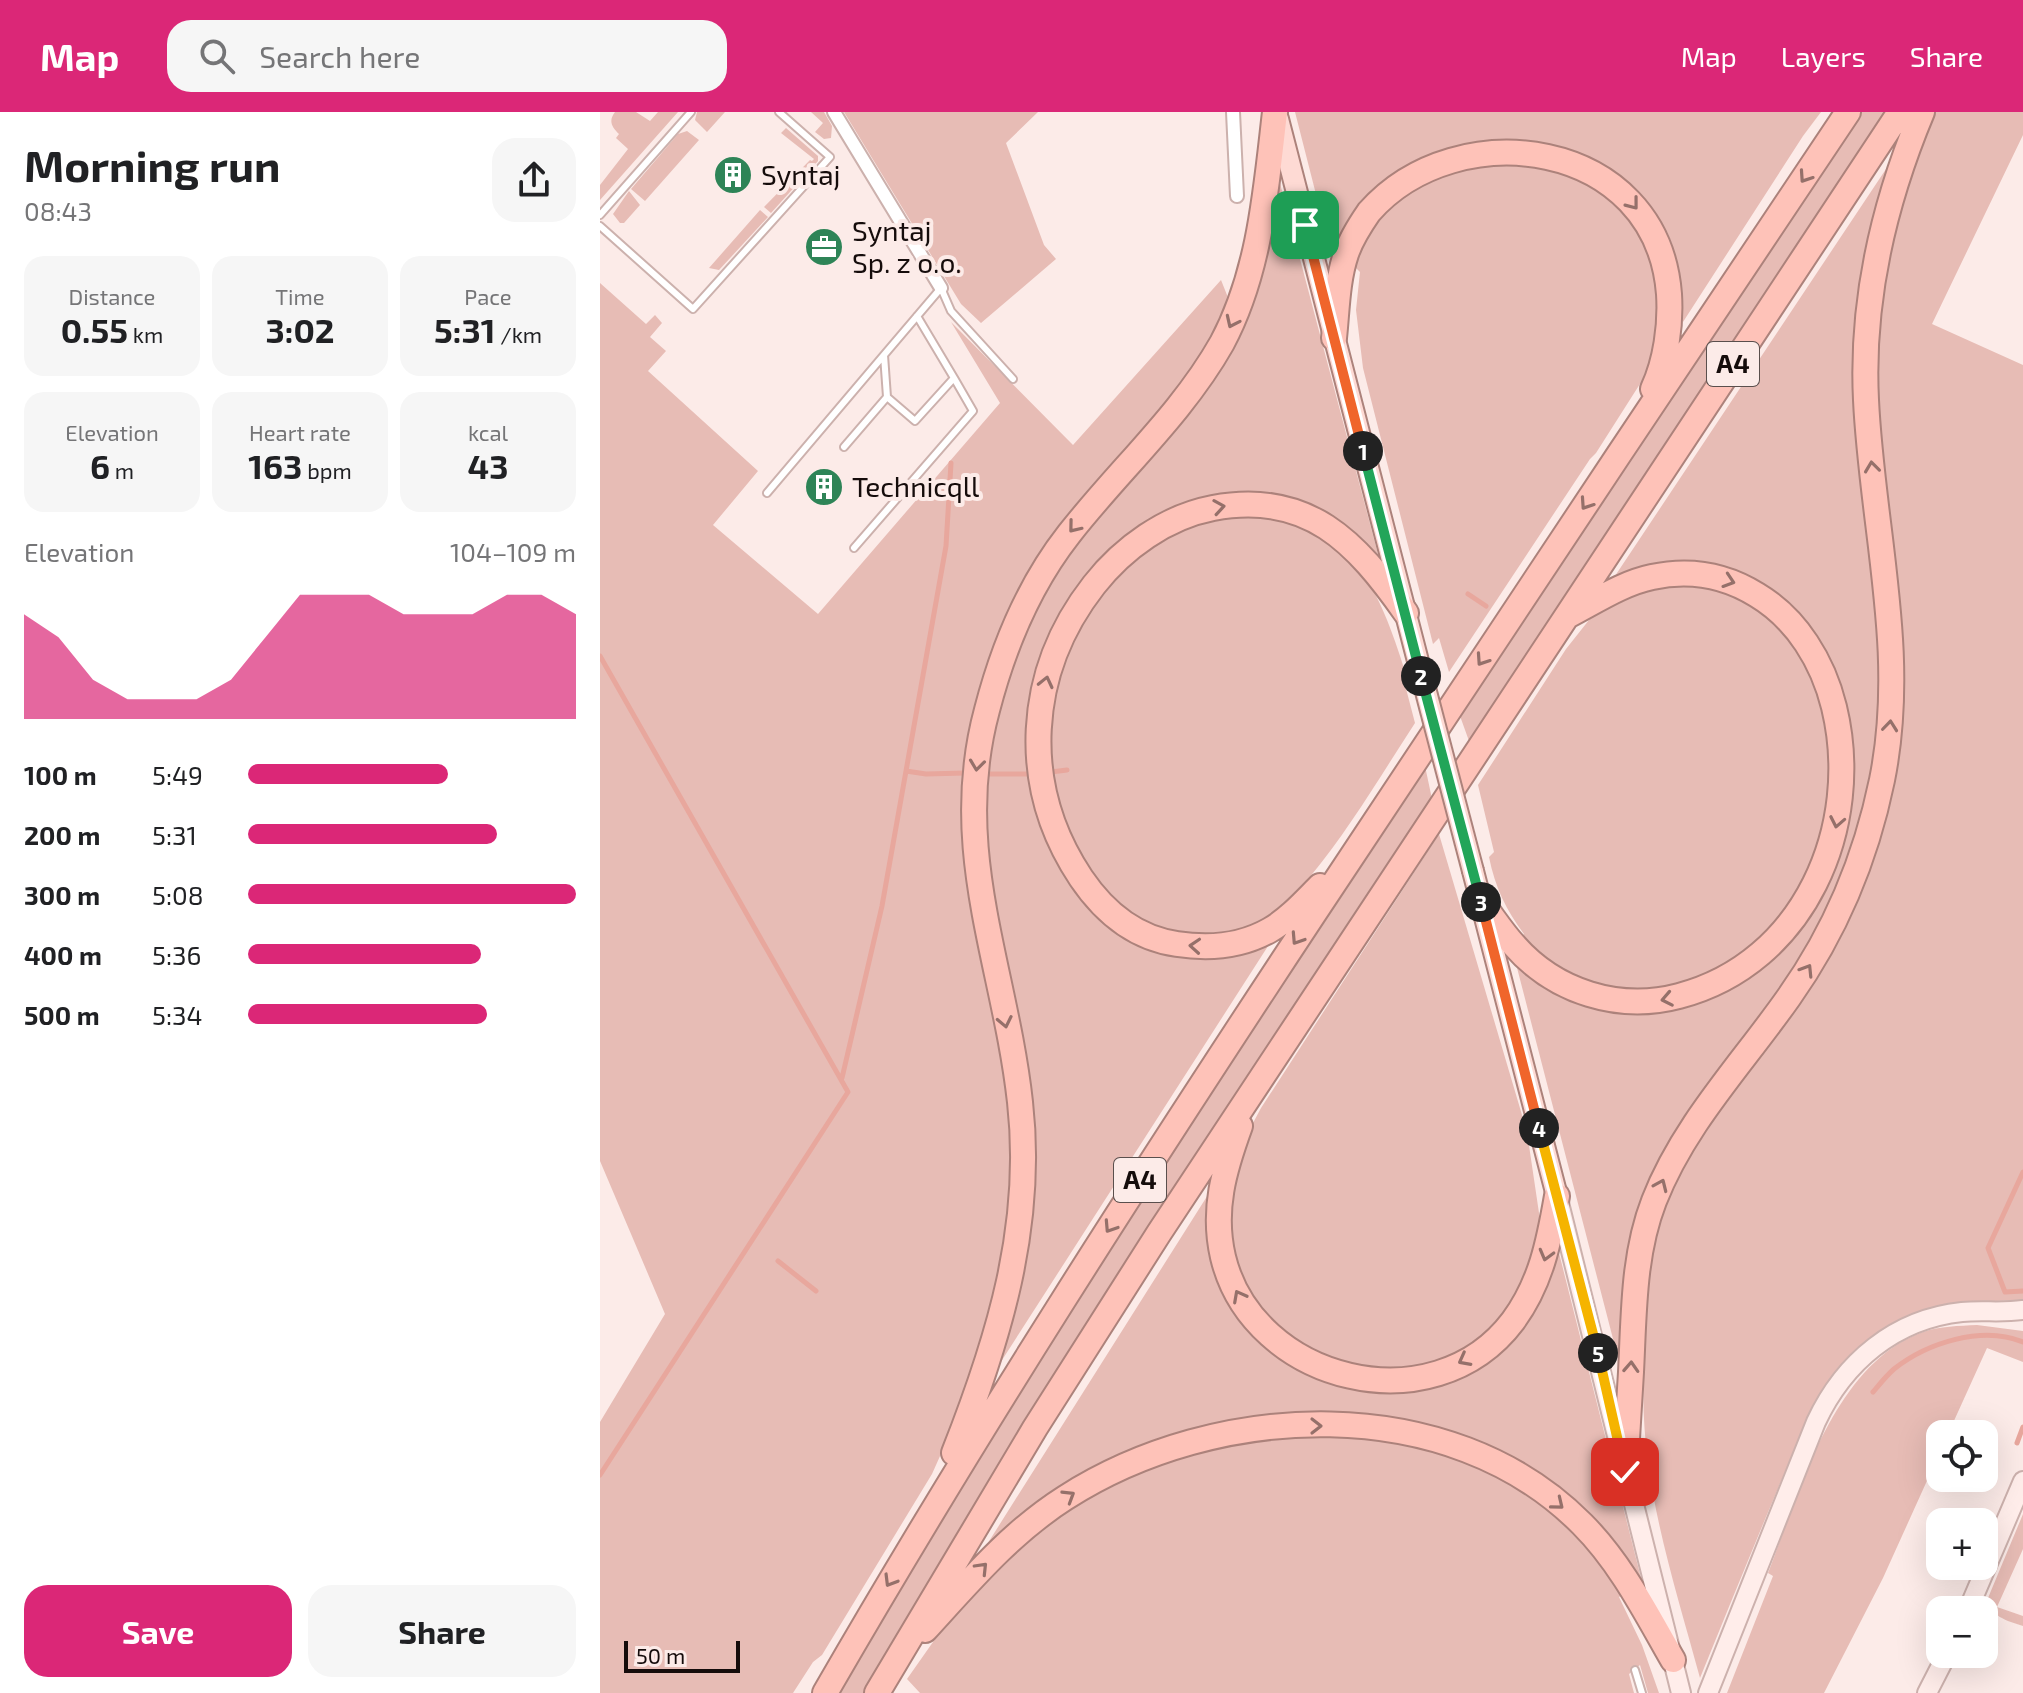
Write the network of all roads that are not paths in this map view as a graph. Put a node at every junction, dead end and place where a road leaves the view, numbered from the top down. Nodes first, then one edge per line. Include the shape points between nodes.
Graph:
1 (691, 112) edge
2 (779, 112) edge
3 (834, 112) edge
4 (1233, 112) edge
5 (1275, 112) edge
6 (1848, 112) edge
7 (1900, 112) edge
8 (1922, 112) edge
9 (1237, 196) dead end
10 (600, 215) edge
11 (600, 226) edge
12 (941, 288) junction
13 (917, 316) junction
14 (1334, 338) junction
15 (884, 355) junction
16 (954, 378) junction
17 (1013, 379) dead end
18 (887, 397) junction
19 (1629, 439) junction
20 (844, 447) dead end
21 (767, 493) dead end
22 (854, 548) dead end
23 (1406, 613) junction
24 (1565, 616) junction
25 (1356, 850) junction
26 (1481, 902) junction
27 (1255, 1085) junction
28 (1557, 1196) junction
29 (2023, 1310) edge
30 (2004, 1314) junction
31 (2023, 1321) edge
32 (1625, 1472) junction
33 (2023, 1481) edge
34 (930, 1514) junction
35 (1974, 1596) edge
36 (1673, 1660) junction
37 (891, 1667) junction
38 (1940, 1668) edge
39 (1635, 1670) dead end
40 (825, 1693) edge
41 (877, 1693) edge
42 (1642, 1693) edge
43 (1681, 1693) edge
44 (1708, 1693) edge
45 (1927, 1693) edge

1 - 10 lane
2 - 11 lane via 830,157 693,309
3 - 12 street
4 - 9 street
5 - 14 main road
5 -> 34 highway via 1256,248 1236,314 1207,369 1044,570 1009,641 985,714 974,785 976,858 1020,1100 1022,1190 1016,1254 997,1337
6 -> 19 highway, A4
7 - 24 highway, A4
32 -> 8 highway via 1635,1287 1652,1208 1676,1153 1826,938 1857,869 1882,780 1893,652 1866,397 1867,326 1886,215
12 - 13 lane
12 - 17 lane via 951,311
13 - 15 lane
13 - 16 lane
14 -> 19 highway via 1347,252 1393,183 1426,160 1461,147 1520,142 1558,150 1602,170 1618,185 1644,218 1664,262 1670,312 1665,350
14 - 23 main road
15 - 18 lane
15 - 21 lane
16 - 18 lane via 915,421
16 - 22 lane via 973,411
18 - 20 lane
19 -> 25 highway, A4
25 -> 23 highway via 1285,919 1253,938 1192,946 1156,940 1130,928 1108,912 1083,880 1049,814 1038,736 1046,679 1072,617 1114,562 1168,524 1226,505 1280,508 1326,526 1362,555
23 - 26 main road, bridge
24 -> 26 highway via 1634,582 1672,574 1723,579 1779,611 1816,658 1833,700 1843,782 1834,838 1810,892 1773,942 1713,985 1666,1000 1618,1002 1573,988 1527,959
24 - 27 highway, A4
25 -> 34 highway, A4
26 - 28 main road
28 -> 27 highway via 1535,1285 1511,1324 1477,1353 1437,1372 1400,1380 1362,1379 1319,1367 1286,1349 1257,1323 1236,1291 1223,1255 1221,1180
27 - 37 highway, A4 via 1035,1428
28 - 32 main road
29 - 30 main road
30 - 31 main road
30 - 44 main road via 1960,1312 1911,1325 1847,1371 1816,1422
32 - 36 main road
33 - 35 main road
34 -> 40 highway, A4
37 -> 36 highway via 985,1564 1066,1497 1181,1444 1251,1429 1303,1426 1358,1427 1424,1438 1523,1478 1560,1504 1601,1544
36 - 43 main road
37 - 41 highway, A4
38 - 45 main road
39 - 42 lane

